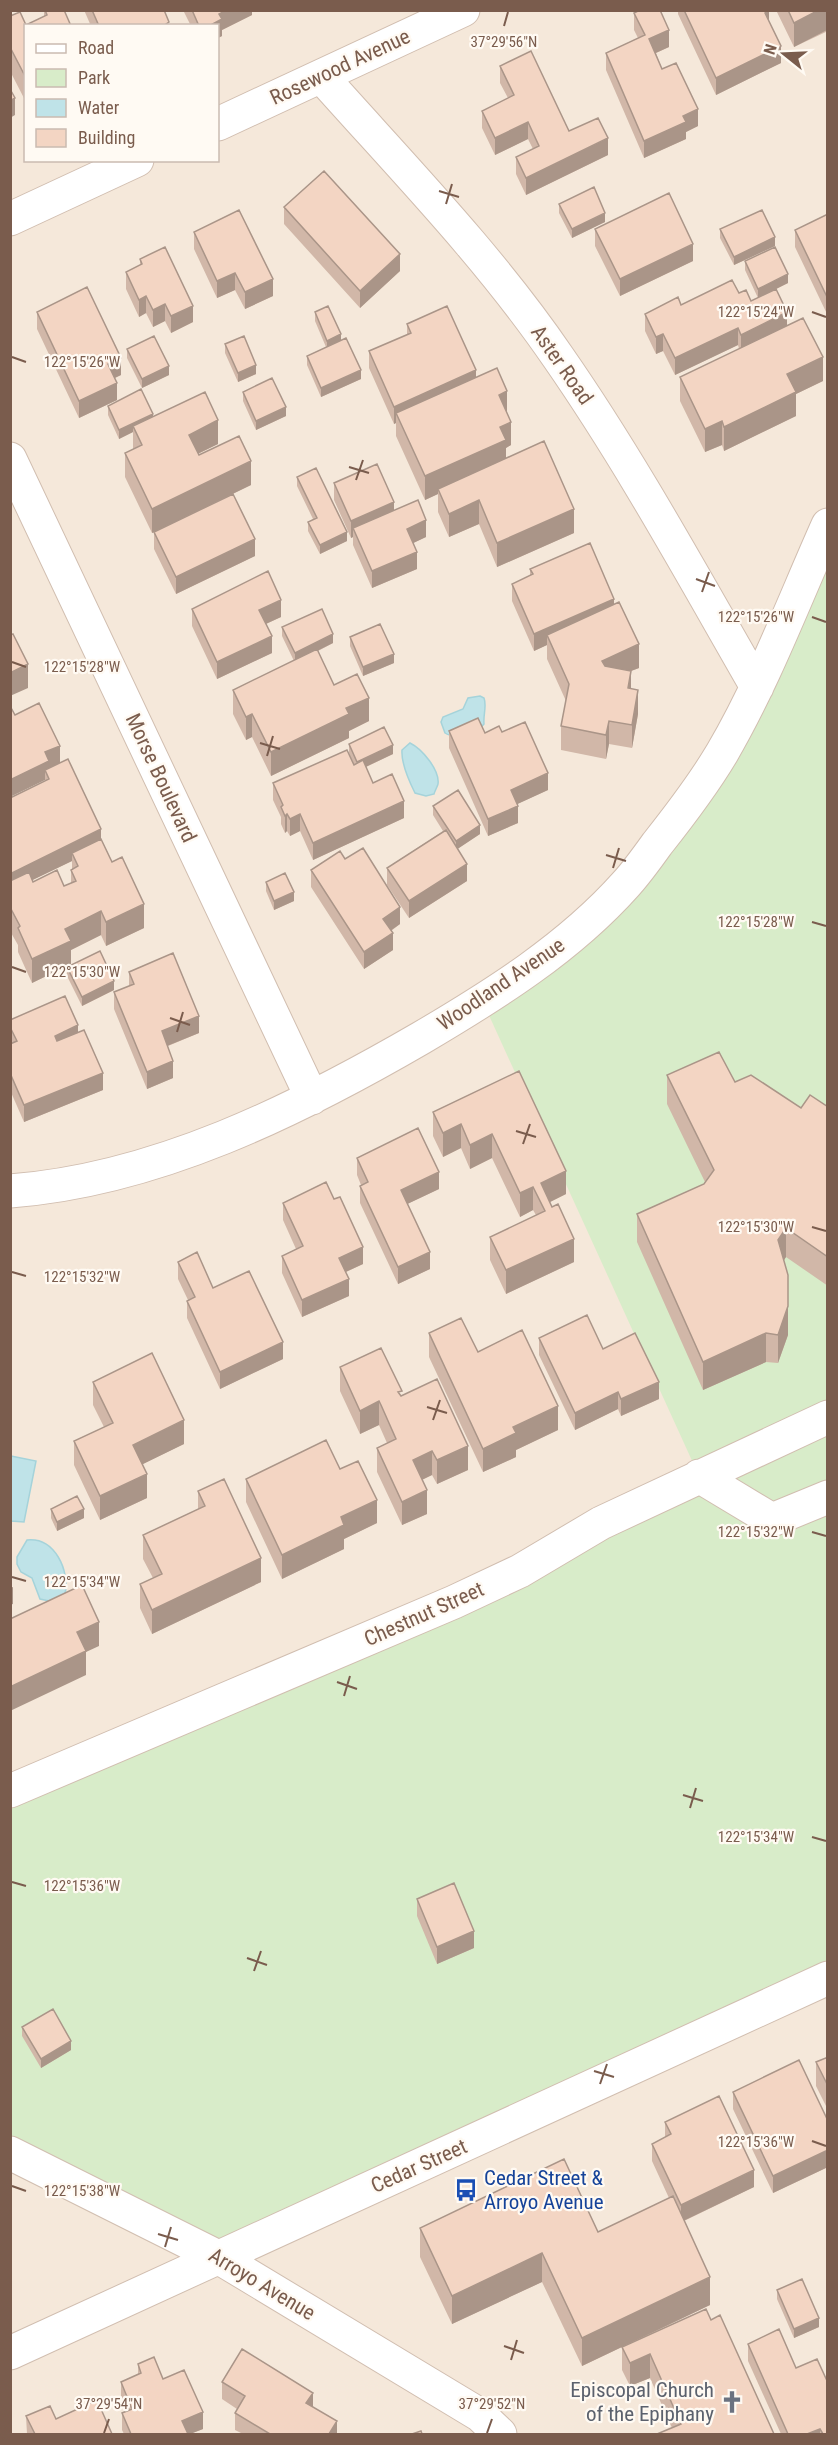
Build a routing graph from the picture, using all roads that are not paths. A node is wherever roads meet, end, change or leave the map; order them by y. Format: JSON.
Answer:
{"nodes":[{"id":1,"x":463,"y":10,"type":"edge"},
{"id":2,"x":321,"y":76,"type":"junction"},
{"id":3,"x":219,"y":124,"type":"edge"},
{"id":4,"x":133,"y":162,"type":"edge"},
{"id":5,"x":10,"y":219,"type":"edge"},
{"id":6,"x":10,"y":459,"type":"edge"},
{"id":7,"x":828,"y":525,"type":"edge"},
{"id":8,"x":757,"y":687,"type":"junction"},
{"id":9,"x":312,"y":1098,"type":"junction"},
{"id":10,"x":10,"y":1191,"type":"edge"},
{"id":11,"x":828,"y":1417,"type":"edge"},
{"id":12,"x":699,"y":1476,"type":"junction"},
{"id":13,"x":828,"y":1497,"type":"edge"},
{"id":14,"x":10,"y":1791,"type":"edge"},
{"id":15,"x":828,"y":1978,"type":"edge"},
{"id":16,"x":10,"y":2153,"type":"edge"},
{"id":17,"x":218,"y":2256,"type":"junction"},
{"id":18,"x":10,"y":2353,"type":"edge"},
{"id":19,"x":500,"y":2434,"type":"edge"}],
"edges":[{"from":1,"to":2,"type":"street","name":"Rosewood Avenue"},
{"from":2,"to":3,"type":"street","name":"Rosewood Avenue"},
{"from":2,"to":8,"type":"street","name":"Aster Road"},
{"from":4,"to":5,"type":"street"},
{"from":6,"to":9,"type":"street","name":"Morse Boulevard"},
{"from":7,"to":8,"type":"street","name":"Woodland Avenue"},
{"from":8,"to":9,"type":"street","name":"Woodland Avenue"},
{"from":9,"to":10,"type":"street","name":"Woodland Avenue"},
{"from":11,"to":12,"type":"street","name":"Chestnut Street"},
{"from":12,"to":13,"type":"street"},
{"from":12,"to":14,"type":"street","name":"Chestnut Street"},
{"from":15,"to":17,"type":"street","name":"Cedar Street"},
{"from":16,"to":17,"type":"street","name":"Arroyo Avenue"},
{"from":17,"to":18,"type":"street","name":"Cedar Street"},
{"from":17,"to":19,"type":"street","name":"Arroyo Avenue"}]}
